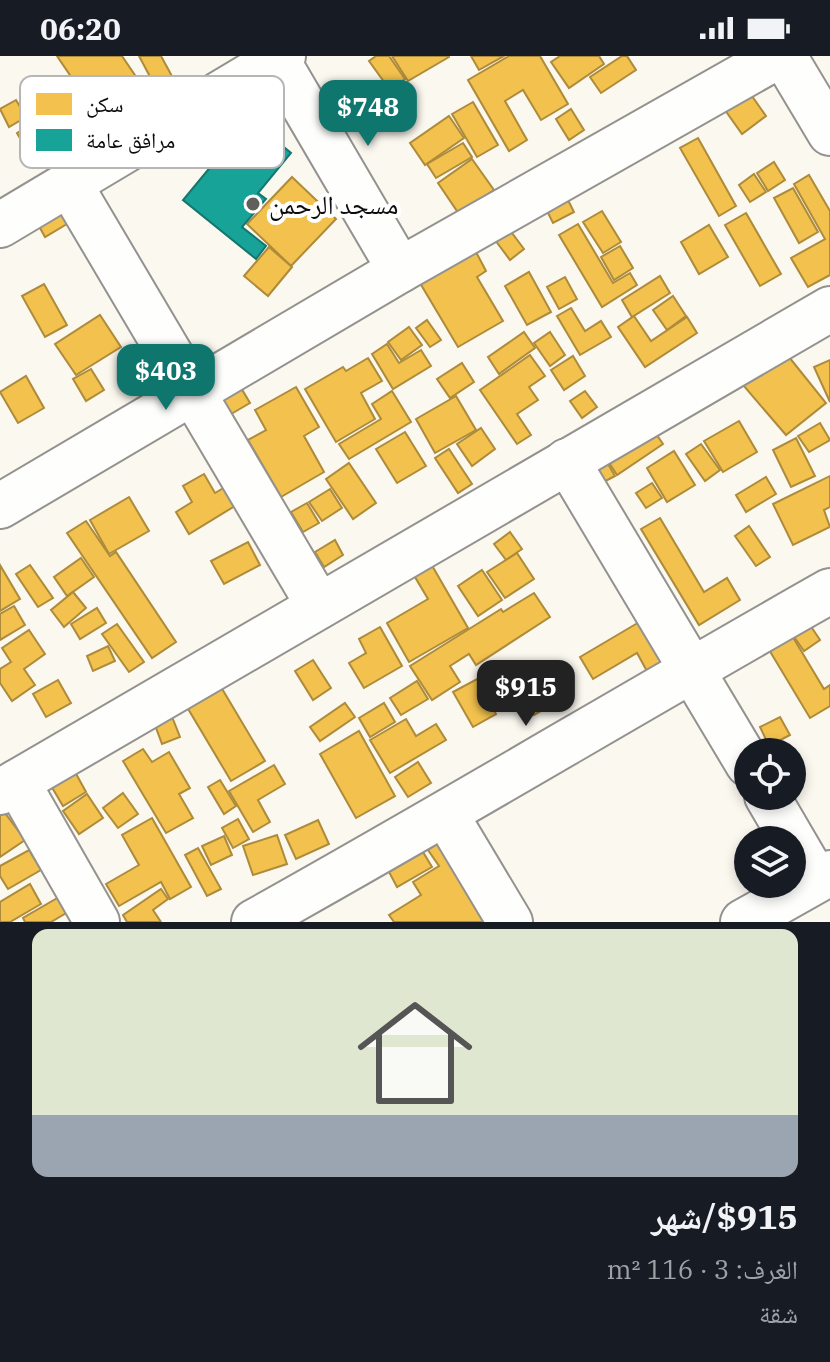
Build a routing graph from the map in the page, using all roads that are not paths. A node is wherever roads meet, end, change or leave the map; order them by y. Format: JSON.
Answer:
{"nodes":[{"id":1,"x":781,"y":56,"type":"edge"},
{"id":2,"x":280,"y":58,"type":"edge"},
{"id":3,"x":250,"y":76,"type":"edge"},
{"id":4,"x":830,"y":133,"type":"edge"},
{"id":5,"x":98,"y":168,"type":"edge"},
{"id":6,"x":70,"y":185,"type":"junction"},
{"id":7,"x":0,"y":225,"type":"edge"},
{"id":8,"x":400,"y":270,"type":"junction"},
{"id":9,"x":830,"y":309,"type":"edge"},
{"id":10,"x":193,"y":391,"type":"junction"},
{"id":11,"x":567,"y":461,"type":"junction"},
{"id":12,"x":0,"y":506,"type":"edge"},
{"id":13,"x":830,"y":591,"type":"edge"},
{"id":14,"x":319,"y":606,"type":"junction"},
{"id":15,"x":692,"y":669,"type":"junction"},
{"id":16,"x":734,"y":740,"type":"edge"},
{"id":17,"x":8,"y":787,"type":"edge"},
{"id":18,"x":777,"y":810,"type":"edge"},
{"id":19,"x":446,"y":815,"type":"junction"},
{"id":20,"x":823,"y":877,"type":"edge"},
{"id":21,"x":97,"y":922,"type":"edge"},
{"id":22,"x":254,"y":922,"type":"edge"},
{"id":23,"x":510,"y":922,"type":"edge"},
{"id":24,"x":743,"y":922,"type":"edge"}],
"edges":[{"from":1,"to":4,"type":"street"},
{"from":1,"to":8,"type":"street"},
{"from":2,"to":3,"type":"street"},
{"from":2,"to":8,"type":"street"},
{"from":5,"to":6,"type":"street"},
{"from":6,"to":7,"type":"street"},
{"from":6,"to":10,"type":"street"},
{"from":8,"to":10,"type":"street"},
{"from":9,"to":11,"type":"street"},
{"from":10,"to":12,"type":"street"},
{"from":10,"to":14,"type":"street"},
{"from":11,"to":14,"type":"street"},
{"from":11,"to":15,"type":"street"},
{"from":13,"to":15,"type":"street"},
{"from":14,"to":17,"type":"street"},
{"from":15,"to":16,"type":"street"},
{"from":15,"to":19,"type":"street"},
{"from":17,"to":21,"type":"street"},
{"from":18,"to":20,"type":"street"},
{"from":19,"to":22,"type":"street"},
{"from":19,"to":23,"type":"street"},
{"from":20,"to":24,"type":"street"}]}
